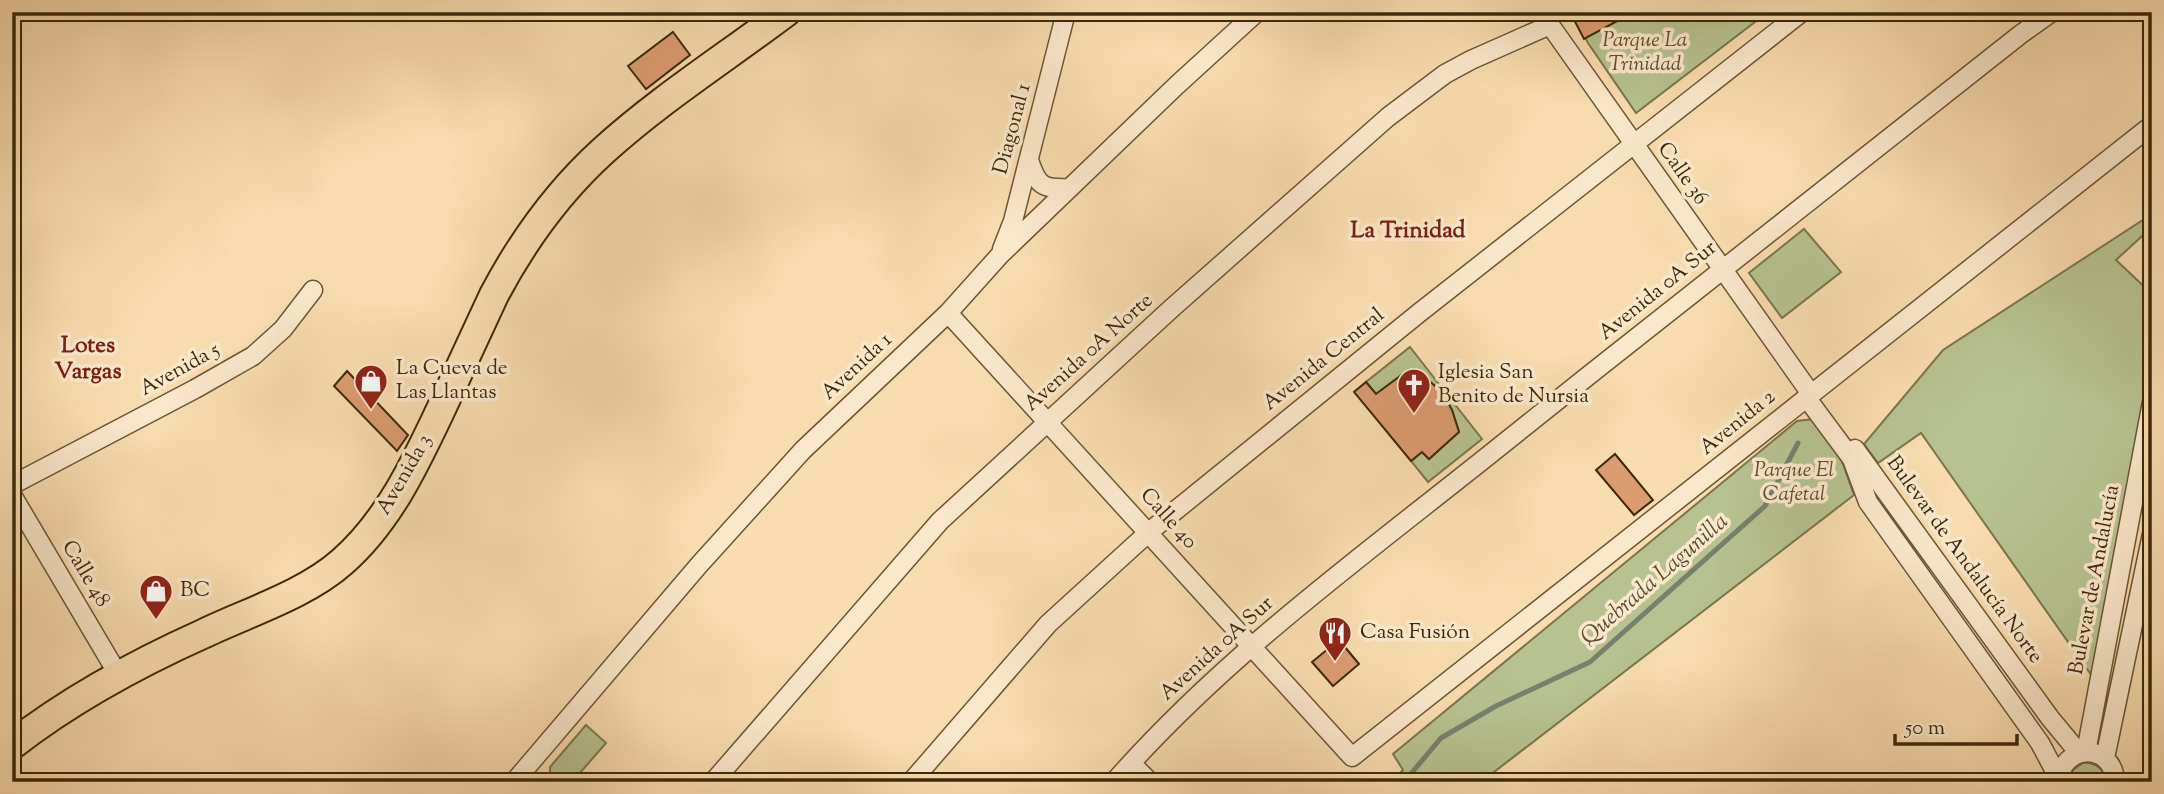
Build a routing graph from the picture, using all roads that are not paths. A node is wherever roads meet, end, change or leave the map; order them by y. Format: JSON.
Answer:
{"nodes":[{"id":1,"x":786,"y":12,"type":"edge"},
{"id":2,"x":1066,"y":12,"type":"edge"},
{"id":3,"x":1257,"y":12,"type":"edge"},
{"id":4,"x":1802,"y":12,"type":"edge"},
{"id":5,"x":2052,"y":12,"type":"edge"},
{"id":6,"x":1548,"y":18,"type":"edge"},
{"id":7,"x":2152,"y":125,"type":"edge"},
{"id":8,"x":1633,"y":144,"type":"junction"},
{"id":9,"x":1029,"y":160,"type":"junction"},
{"id":10,"x":1070,"y":188,"type":"junction"},
{"id":11,"x":1000,"y":255,"type":"junction"},
{"id":12,"x":1722,"y":269,"type":"junction"},
{"id":13,"x":313,"y":290,"type":"dead end"},
{"id":14,"x":948,"y":313,"type":"junction"},
{"id":15,"x":1810,"y":394,"type":"junction"},
{"id":16,"x":2151,"y":412,"type":"edge"},
{"id":17,"x":1048,"y":421,"type":"junction"},
{"id":18,"x":12,"y":485,"type":"edge"},
{"id":19,"x":12,"y":495,"type":"edge"},
{"id":20,"x":1149,"y":532,"type":"junction"},
{"id":21,"x":2152,"y":534,"type":"edge"},
{"id":22,"x":2111,"y":610,"type":"junction"},
{"id":23,"x":2144,"y":616,"type":"edge"},
{"id":24,"x":1250,"y":646,"type":"junction"},
{"id":25,"x":119,"y":676,"type":"junction"},
{"id":26,"x":12,"y":745,"type":"edge"},
{"id":27,"x":2083,"y":753,"type":"junction"},
{"id":28,"x":1352,"y":757,"type":"joint"},
{"id":29,"x":1131,"y":763,"type":"junction"},
{"id":30,"x":2115,"y":773,"type":"edge"},
{"id":31,"x":523,"y":779,"type":"edge"},
{"id":32,"x":2059,"y":780,"type":"edge"},
{"id":33,"x":713,"y":782,"type":"edge"},
{"id":34,"x":911,"y":782,"type":"edge"},
{"id":35,"x":1114,"y":782,"type":"edge"},
{"id":36,"x":1150,"y":782,"type":"edge"}],
"edges":[{"from":1,"to":25,"type":"main road","name":"Avenida 3"},
{"from":2,"to":9,"type":"street","name":"Diagonal 1"},
{"from":3,"to":10,"type":"street","name":"Avenida 1"},
{"from":4,"to":8,"type":"street","name":"Avenida Central"},
{"from":5,"to":12,"type":"street","name":"Avenida 0A Sur"},
{"from":6,"to":8,"type":"street","name":"Calle 36"},
{"from":6,"to":17,"type":"street","name":"Avenida 0A Norte"},
{"from":7,"to":15,"type":"street","name":"Avenida 2"},
{"from":8,"to":12,"type":"street","name":"Calle 36"},
{"from":8,"to":20,"type":"street","name":"Avenida Central"},
{"from":9,"to":10,"type":"street"},
{"from":9,"to":11,"type":"street","name":"Diagonal 1"},
{"from":10,"to":11,"type":"street","name":"Avenida 1"},
{"from":11,"to":14,"type":"street","name":"Avenida 1"},
{"from":12,"to":15,"type":"street","name":"Calle 36"},
{"from":12,"to":24,"type":"street","name":"Avenida 0A Sur"},
{"from":13,"to":18,"type":"street","name":"Avenida 5"},
{"from":14,"to":17,"type":"street","name":"Calle 40"},
{"from":14,"to":31,"type":"street","name":"Avenida 1"},
{"from":15,"to":27,"type":"street","name":"Bulevar de Andalucía Norte"},
{"from":15,"to":28,"type":"street","name":"Avenida 2"},
{"from":15,"to":32,"type":"street","name":"Bulevar de Andalucía Norte"},
{"from":16,"to":22,"type":"street","name":"Bulevar de Andalucía"},
{"from":17,"to":20,"type":"street","name":"Calle 40"},
{"from":17,"to":33,"type":"street","name":"Avenida 0A Norte"},
{"from":19,"to":25,"type":"street","name":"Calle 48"},
{"from":20,"to":24,"type":"street","name":"Calle 40"},
{"from":20,"to":34,"type":"street","name":"Avenida Central"},
{"from":21,"to":23,"type":"street"},
{"from":22,"to":23,"type":"street"},
{"from":22,"to":27,"type":"street","name":"Bulevar de Andalucía"},
{"from":23,"to":30,"type":"street"},
{"from":24,"to":28,"type":"street","name":"Calle 40"},
{"from":24,"to":29,"type":"street","name":"Avenida 0A Sur"},
{"from":25,"to":26,"type":"main road","name":"Avenida 3"},
{"from":27,"to":30,"type":"street"},
{"from":27,"to":32,"type":"street"},
{"from":29,"to":35,"type":"street","name":"Avenida 0A Sur"},
{"from":29,"to":36,"type":"street"}]}
